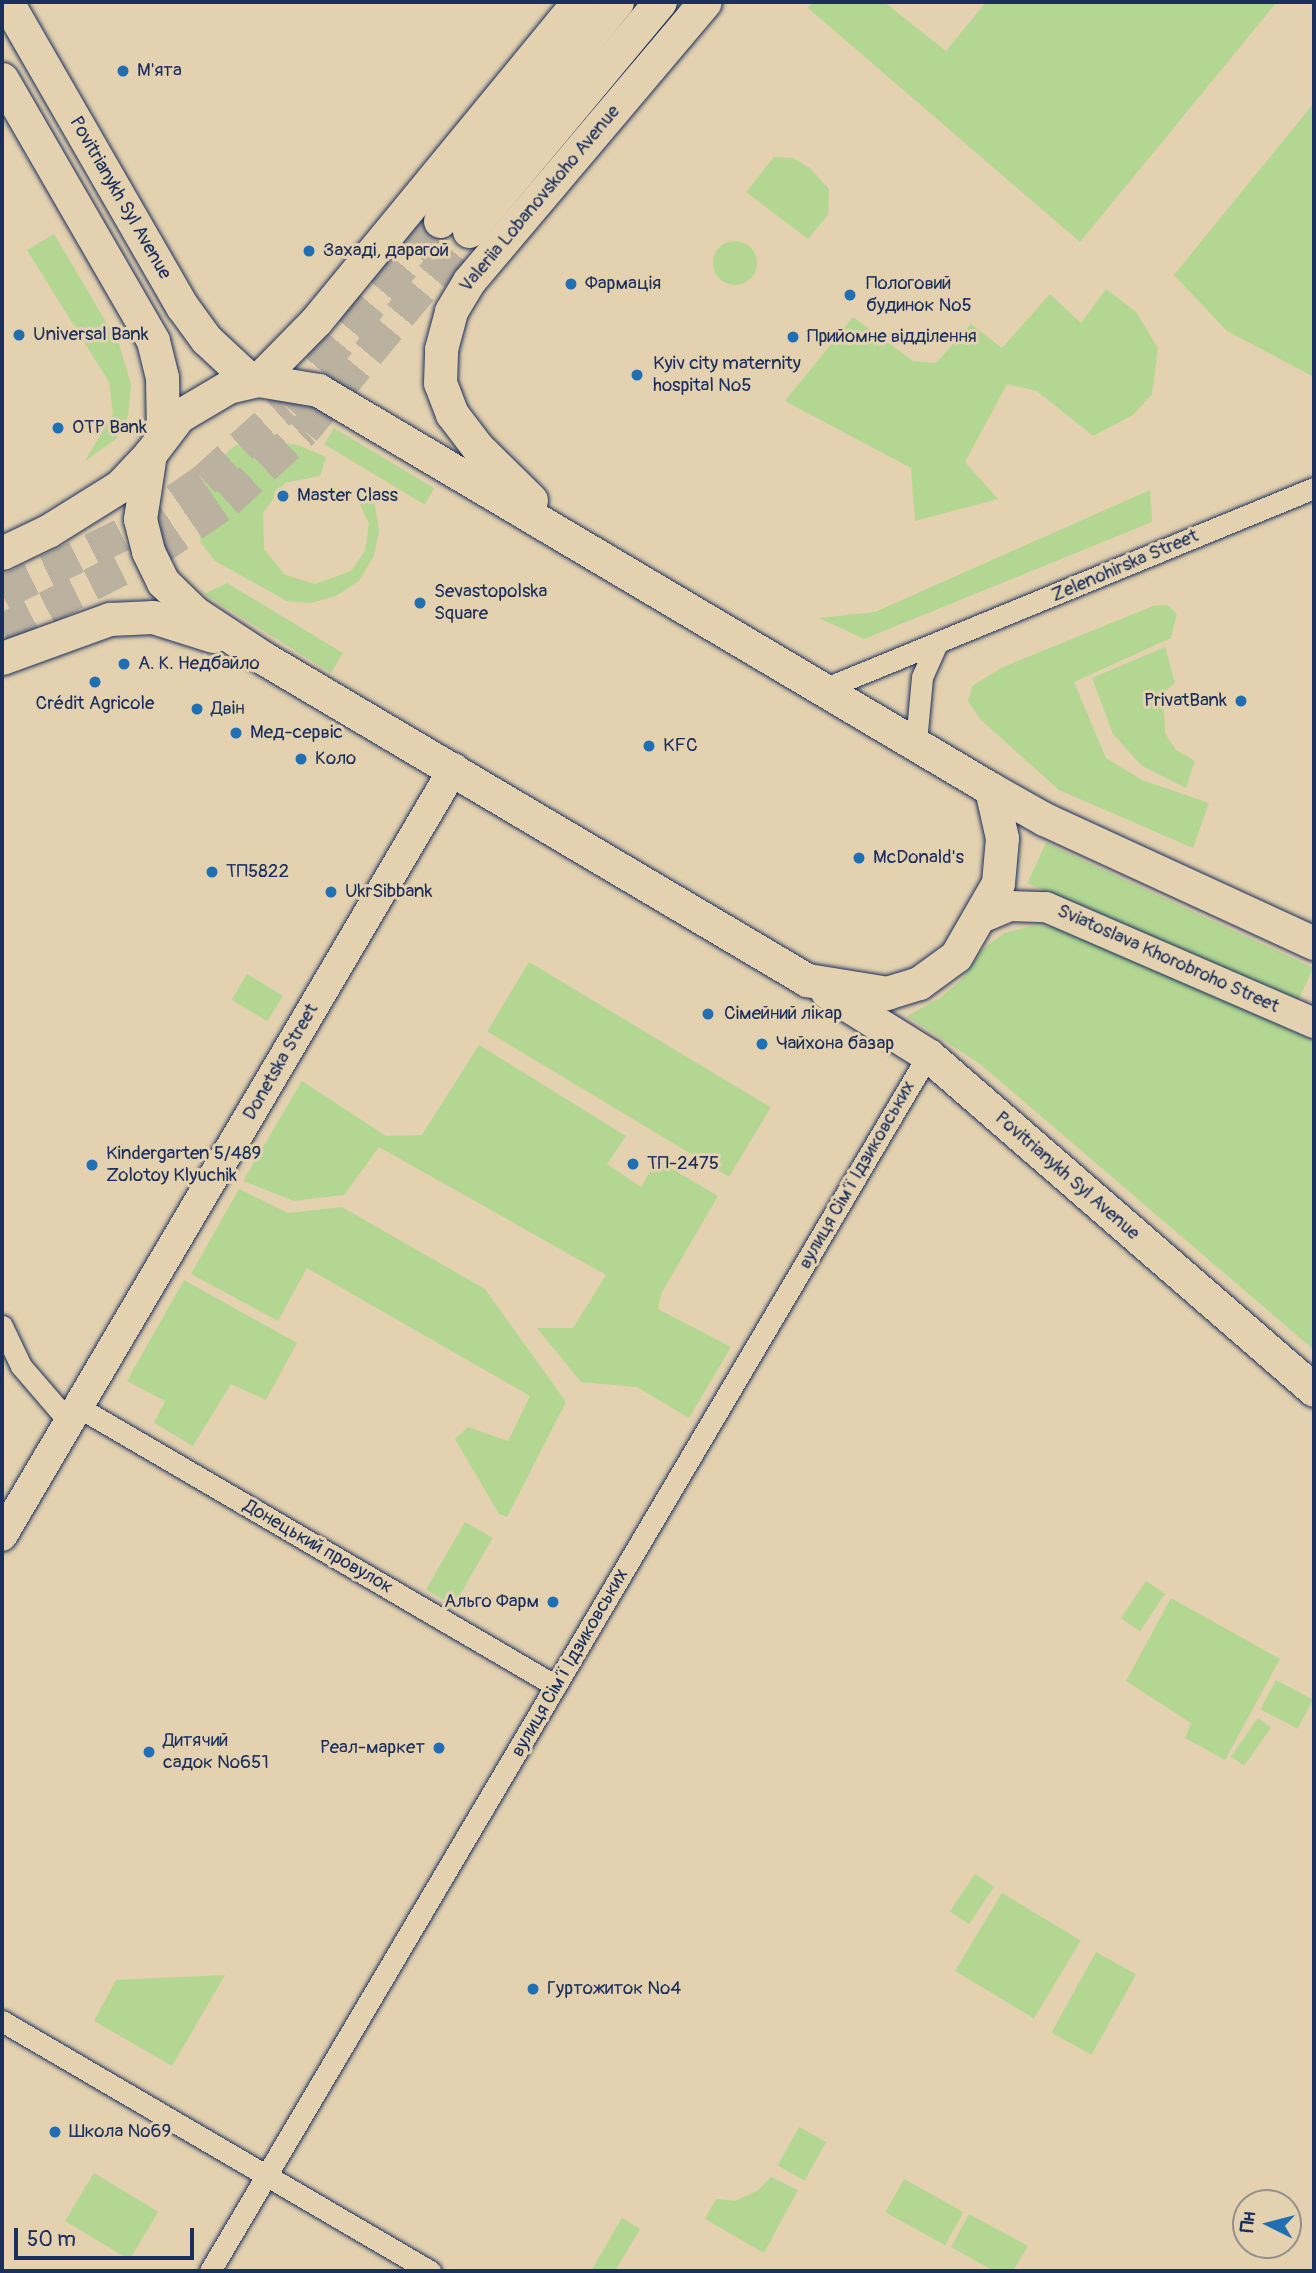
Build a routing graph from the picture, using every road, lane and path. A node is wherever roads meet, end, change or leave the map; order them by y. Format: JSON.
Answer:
{"nodes":[{"id":1,"x":7,"y":2,"type":"edge"},
{"id":2,"x":578,"y":2,"type":"edge"},
{"id":3,"x":617,"y":2,"type":"edge"},
{"id":4,"x":660,"y":2,"type":"edge"},
{"id":5,"x":705,"y":2,"type":"edge"},
{"id":6,"x":2,"y":79,"type":"edge"},
{"id":7,"x":254,"y":380,"type":"junction"},
{"id":8,"x":156,"y":444,"type":"junction"},
{"id":9,"x":1314,"y":488,"type":"edge"},
{"id":10,"x":573,"y":541,"type":"junction"},
{"id":11,"x":2,"y":553,"type":"edge"},
{"id":12,"x":936,"y":646,"type":"junction"},
{"id":13,"x":2,"y":658,"type":"edge"},
{"id":14,"x":265,"y":659,"type":"junction"},
{"id":15,"x":826,"y":688,"type":"junction"},
{"id":16,"x":916,"y":742,"type":"junction"},
{"id":17,"x":454,"y":768,"type":"junction"},
{"id":18,"x":990,"y":789,"type":"junction"},
{"id":19,"x":979,"y":919,"type":"junction"},
{"id":20,"x":1314,"y":943,"type":"edge"},
{"id":21,"x":807,"y":980,"type":"junction"},
{"id":22,"x":1314,"y":1023,"type":"edge"},
{"id":23,"x":928,"y":1055,"type":"junction"},
{"id":24,"x":2,"y":1326,"type":"edge"},
{"id":25,"x":1314,"y":1390,"type":"edge"},
{"id":26,"x":75,"y":1416,"type":"junction"},
{"id":27,"x":2,"y":1536,"type":"edge"},
{"id":28,"x":556,"y":1686,"type":"junction"},
{"id":29,"x":2,"y":2021,"type":"edge"},
{"id":30,"x":267,"y":2178,"type":"junction"},
{"id":31,"x":210,"y":2271,"type":"edge"},
{"id":32,"x":430,"y":2271,"type":"edge"}],
"edges":[{"from":1,"to":7,"type":"main road","name":"Povitrianykh Syl Avenue"},
{"from":2,"to":7,"type":"main road"},
{"from":3,"to":4,"type":"main road","name":"Valeriia Lobanovskoho Avenue"},
{"from":5,"to":10,"type":"main road","name":"Valeriia Lobanovskoho Avenue"},
{"from":6,"to":8,"type":"main road"},
{"from":7,"to":8,"type":"main road"},
{"from":7,"to":10,"type":"main road"},
{"from":8,"to":11,"type":"main road"},
{"from":8,"to":14,"type":"main road"},
{"from":9,"to":12,"type":"street","name":"Zelenohirska Street"},
{"from":10,"to":15,"type":"main road"},
{"from":12,"to":15,"type":"street","name":"Zelenohirska Street"},
{"from":12,"to":16,"type":"street"},
{"from":13,"to":14,"type":"main road"},
{"from":14,"to":17,"type":"main road"},
{"from":15,"to":16,"type":"main road"},
{"from":16,"to":18,"type":"main road"},
{"from":17,"to":21,"type":"main road"},
{"from":17,"to":26,"type":"street","name":"Donetska Street"},
{"from":18,"to":19,"type":"main road"},
{"from":18,"to":20,"type":"main road"},
{"from":19,"to":21,"type":"main road"},
{"from":19,"to":22,"type":"street","name":"Sviatoslava Khorobroho Street"},
{"from":21,"to":23,"type":"main road","name":"Povitrianykh Syl Avenue"},
{"from":23,"to":25,"type":"main road","name":"Povitrianykh Syl Avenue"},
{"from":23,"to":28,"type":"street","name":"вулиця Сімʼї Ідзиковських"},
{"from":24,"to":26,"type":"street","name":"Донецький провулок"},
{"from":26,"to":27,"type":"street","name":"Donetska Street"},
{"from":26,"to":28,"type":"street","name":"Донецький провулок"},
{"from":28,"to":30,"type":"street","name":"вулиця Сімʼї Ідзиковських"},
{"from":29,"to":30,"type":"street"},
{"from":30,"to":31,"type":"street","name":"вулиця Сімʼї Ідзиковських"},
{"from":30,"to":32,"type":"street"}]}
